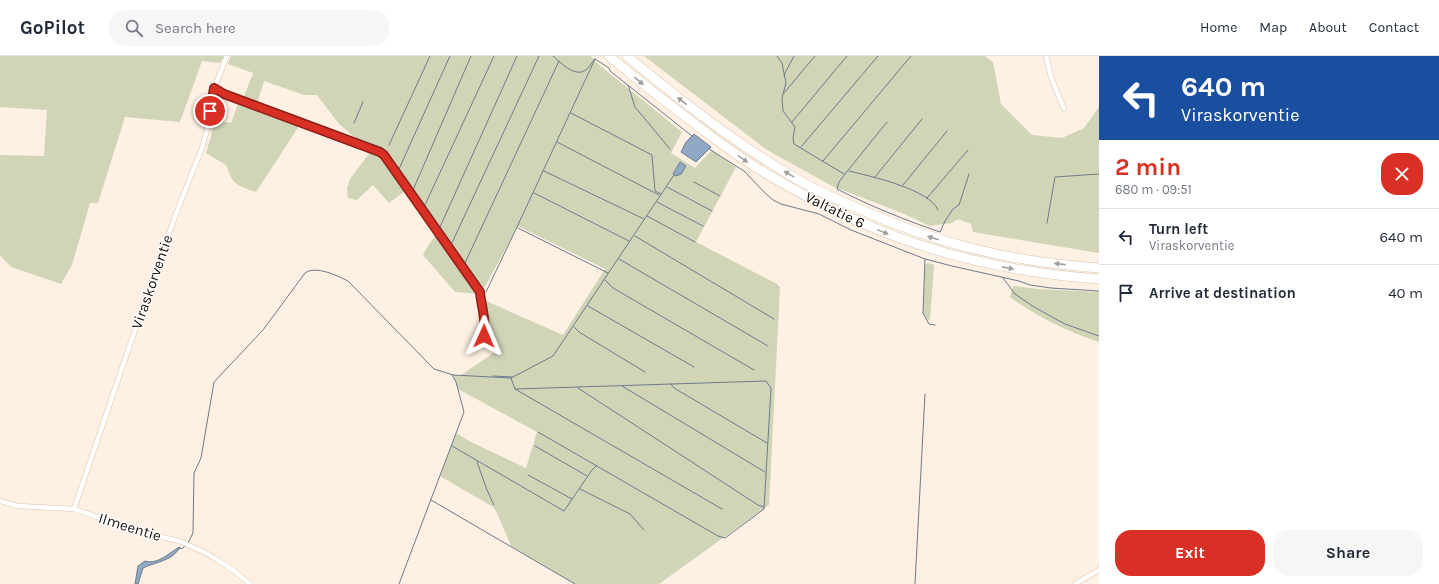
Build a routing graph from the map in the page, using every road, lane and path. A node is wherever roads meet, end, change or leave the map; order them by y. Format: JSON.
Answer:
{"nodes":[{"id":1,"x":227,"y":56,"type":"edge"},
{"id":2,"x":609,"y":56,"type":"edge"},
{"id":3,"x":627,"y":56,"type":"edge"},
{"id":4,"x":1046,"y":56,"type":"edge"},
{"id":5,"x":214,"y":88,"type":"junction"},
{"id":6,"x":1064,"y":109,"type":"dead end"},
{"id":7,"x":1099,"y":268,"type":"edge"},
{"id":8,"x":1099,"y":279,"type":"edge"},
{"id":9,"x":482,"y":342,"type":"dead end"},
{"id":10,"x":0,"y":502,"type":"edge"},
{"id":11,"x":74,"y":509,"type":"junction"},
{"id":12,"x":1099,"y":570,"type":"edge"},
{"id":13,"x":250,"y":584,"type":"edge"},
{"id":14,"x":1075,"y":584,"type":"edge"}],
"edges":[{"from":1,"to":5,"type":"street","name":"Viraskorventie"},
{"from":2,"to":8,"type":"highway","name":"Valtatie 6","one_way":true},
{"from":7,"to":3,"type":"highway","name":"Valtatie 6","one_way":true},
{"from":4,"to":6,"type":"street"},
{"from":5,"to":9,"type":"street"},
{"from":5,"to":11,"type":"street","name":"Viraskorventie"},
{"from":10,"to":11,"type":"street","name":"Ilmeentie"},
{"from":11,"to":13,"type":"street","name":"Ilmeentie"},
{"from":12,"to":14,"type":"street"}]}
